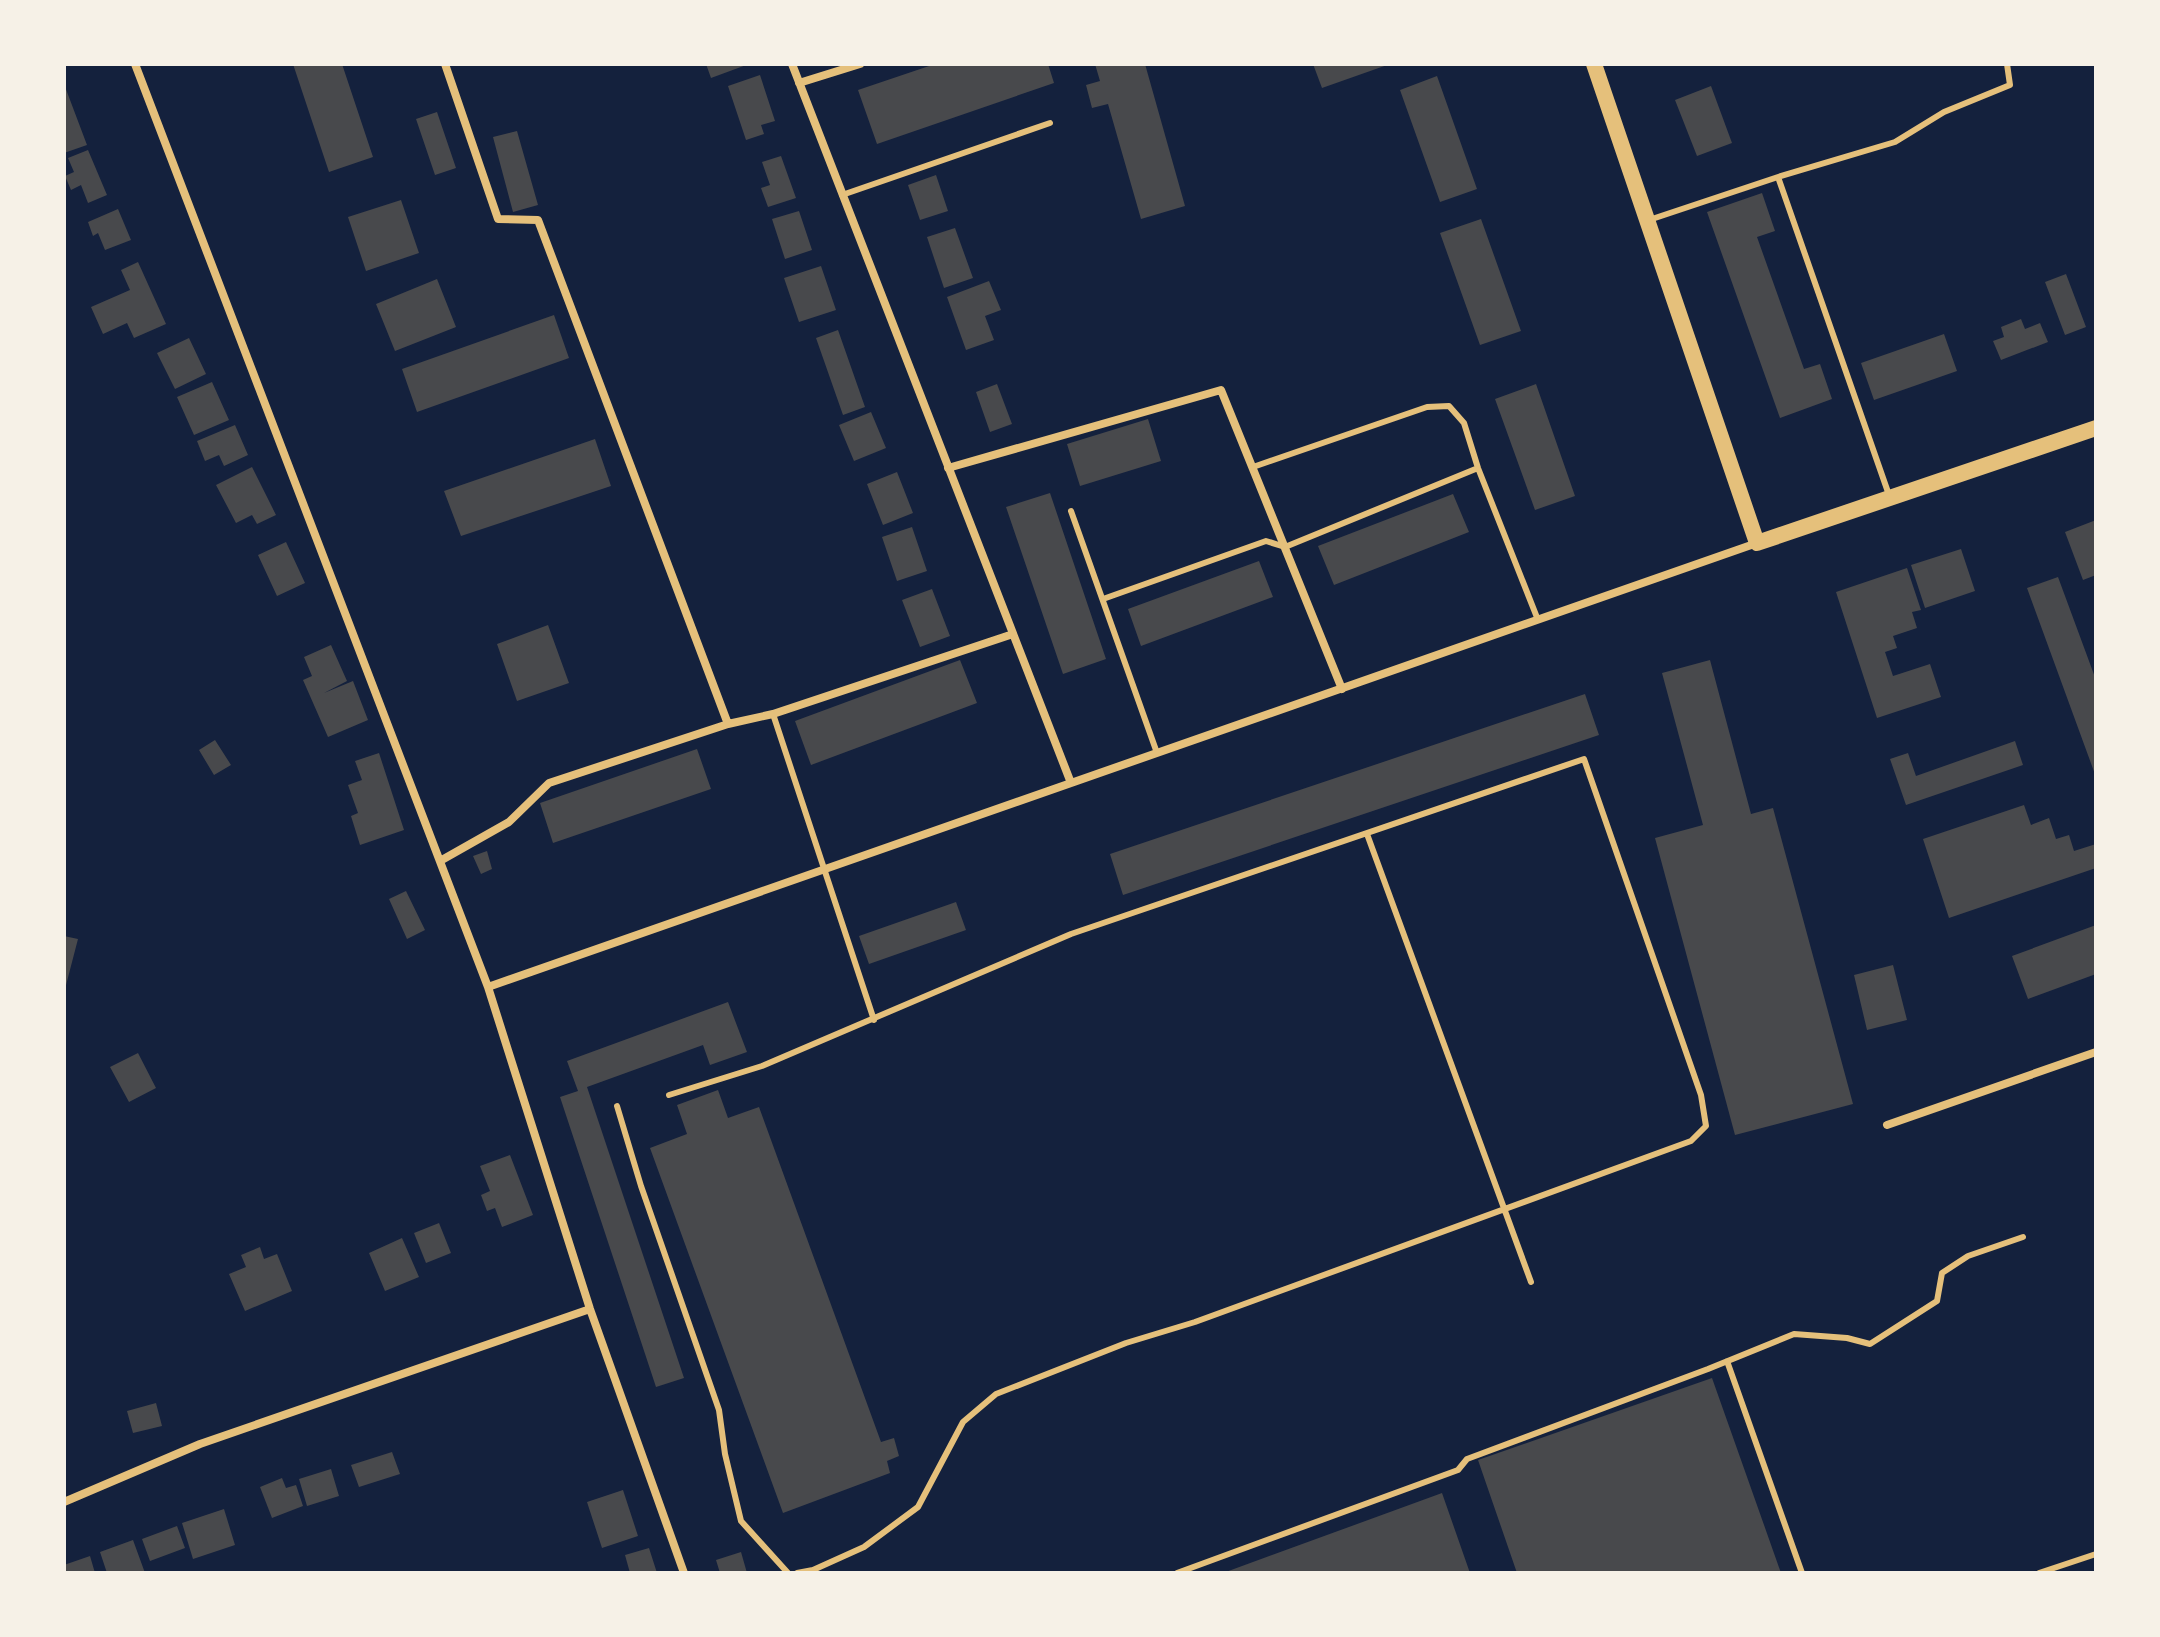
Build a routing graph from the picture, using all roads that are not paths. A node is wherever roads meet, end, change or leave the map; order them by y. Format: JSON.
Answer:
{"nodes":[{"id":1,"x":135,"y":64,"type":"edge"},
{"id":2,"x":445,"y":64,"type":"edge"},
{"id":3,"x":792,"y":64,"type":"edge"},
{"id":4,"x":860,"y":64,"type":"edge"},
{"id":5,"x":1594,"y":64,"type":"edge"},
{"id":6,"x":2007,"y":64,"type":"edge"},
{"id":7,"x":799,"y":83,"type":"junction"},
{"id":8,"x":1050,"y":123,"type":"dead end"},
{"id":9,"x":1778,"y":177,"type":"junction"},
{"id":10,"x":842,"y":195,"type":"junction"},
{"id":11,"x":1647,"y":221,"type":"junction"},
{"id":12,"x":2096,"y":428,"type":"edge"},
{"id":13,"x":1253,"y":467,"type":"junction"},
{"id":14,"x":948,"y":468,"type":"junction"},
{"id":15,"x":1478,"y":468,"type":"junction"},
{"id":16,"x":1891,"y":499,"type":"junction"},
{"id":17,"x":1071,"y":511,"type":"dead end"},
{"id":18,"x":1757,"y":543,"type":"junction"},
{"id":19,"x":1285,"y":547,"type":"junction"},
{"id":20,"x":1103,"y":599,"type":"junction"},
{"id":21,"x":1538,"y":620,"type":"junction"},
{"id":22,"x":1013,"y":634,"type":"junction"},
{"id":23,"x":1342,"y":689,"type":"junction"},
{"id":24,"x":773,"y":714,"type":"junction"},
{"id":25,"x":728,"y":724,"type":"junction"},
{"id":26,"x":1157,"y":753,"type":"junction"},
{"id":27,"x":1071,"y":783,"type":"junction"},
{"id":28,"x":1367,"y":834,"type":"junction"},
{"id":29,"x":440,"y":861,"type":"junction"},
{"id":30,"x":825,"y":869,"type":"junction"},
{"id":31,"x":488,"y":987,"type":"junction"},
{"id":32,"x":874,"y":1020,"type":"junction"},
{"id":33,"x":2096,"y":1052,"type":"edge"},
{"id":34,"x":669,"y":1095,"type":"dead end"},
{"id":35,"x":617,"y":1106,"type":"dead end"},
{"id":36,"x":1887,"y":1125,"type":"dead end"},
{"id":37,"x":1506,"y":1208,"type":"junction"},
{"id":38,"x":2023,"y":1237,"type":"dead end"},
{"id":39,"x":1531,"y":1282,"type":"dead end"},
{"id":40,"x":590,"y":1309,"type":"junction"},
{"id":41,"x":1727,"y":1361,"type":"junction"},
{"id":42,"x":65,"y":1499,"type":"edge"},
{"id":43,"x":2096,"y":1554,"type":"edge"},
{"id":44,"x":684,"y":1573,"type":"edge"},
{"id":45,"x":788,"y":1573,"type":"edge"},
{"id":46,"x":797,"y":1573,"type":"edge"},
{"id":47,"x":1177,"y":1573,"type":"edge"},
{"id":48,"x":1802,"y":1573,"type":"edge"},
{"id":49,"x":2039,"y":1573,"type":"edge"}],
"edges":[{"from":1,"to":29,"type":"street"},
{"from":2,"to":25,"type":"street"},
{"from":3,"to":7,"type":"street"},
{"from":4,"to":7,"type":"street"},
{"from":5,"to":11,"type":"main road"},
{"from":6,"to":9,"type":"lane"},
{"from":7,"to":10,"type":"street"},
{"from":8,"to":10,"type":"lane"},
{"from":9,"to":11,"type":"lane"},
{"from":9,"to":16,"type":"lane"},
{"from":10,"to":14,"type":"street"},
{"from":11,"to":18,"type":"main road"},
{"from":12,"to":16,"type":"main road"},
{"from":13,"to":14,"type":"street"},
{"from":13,"to":15,"type":"lane"},
{"from":13,"to":19,"type":"street"},
{"from":14,"to":22,"type":"street"},
{"from":15,"to":19,"type":"lane"},
{"from":15,"to":21,"type":"lane"},
{"from":16,"to":18,"type":"main road"},
{"from":17,"to":20,"type":"lane"},
{"from":18,"to":21,"type":"street"},
{"from":19,"to":20,"type":"lane"},
{"from":19,"to":23,"type":"street"},
{"from":20,"to":26,"type":"lane"},
{"from":21,"to":23,"type":"street"},
{"from":22,"to":24,"type":"street"},
{"from":22,"to":27,"type":"street"},
{"from":23,"to":26,"type":"street"},
{"from":24,"to":25,"type":"street"},
{"from":24,"to":30,"type":"lane"},
{"from":25,"to":29,"type":"street"},
{"from":26,"to":27,"type":"street"},
{"from":27,"to":30,"type":"street"},
{"from":28,"to":32,"type":"lane"},
{"from":28,"to":37,"type":"lane"},
{"from":28,"to":37,"type":"lane"},
{"from":29,"to":31,"type":"street"},
{"from":30,"to":31,"type":"street"},
{"from":30,"to":32,"type":"lane"},
{"from":31,"to":40,"type":"street"},
{"from":32,"to":34,"type":"lane"},
{"from":33,"to":36,"type":"street"},
{"from":35,"to":45,"type":"lane"},
{"from":37,"to":39,"type":"lane"},
{"from":37,"to":46,"type":"lane"},
{"from":38,"to":41,"type":"lane"},
{"from":40,"to":42,"type":"street"},
{"from":40,"to":44,"type":"street"},
{"from":41,"to":47,"type":"lane"},
{"from":41,"to":48,"type":"lane"},
{"from":43,"to":49,"type":"lane"}]}
